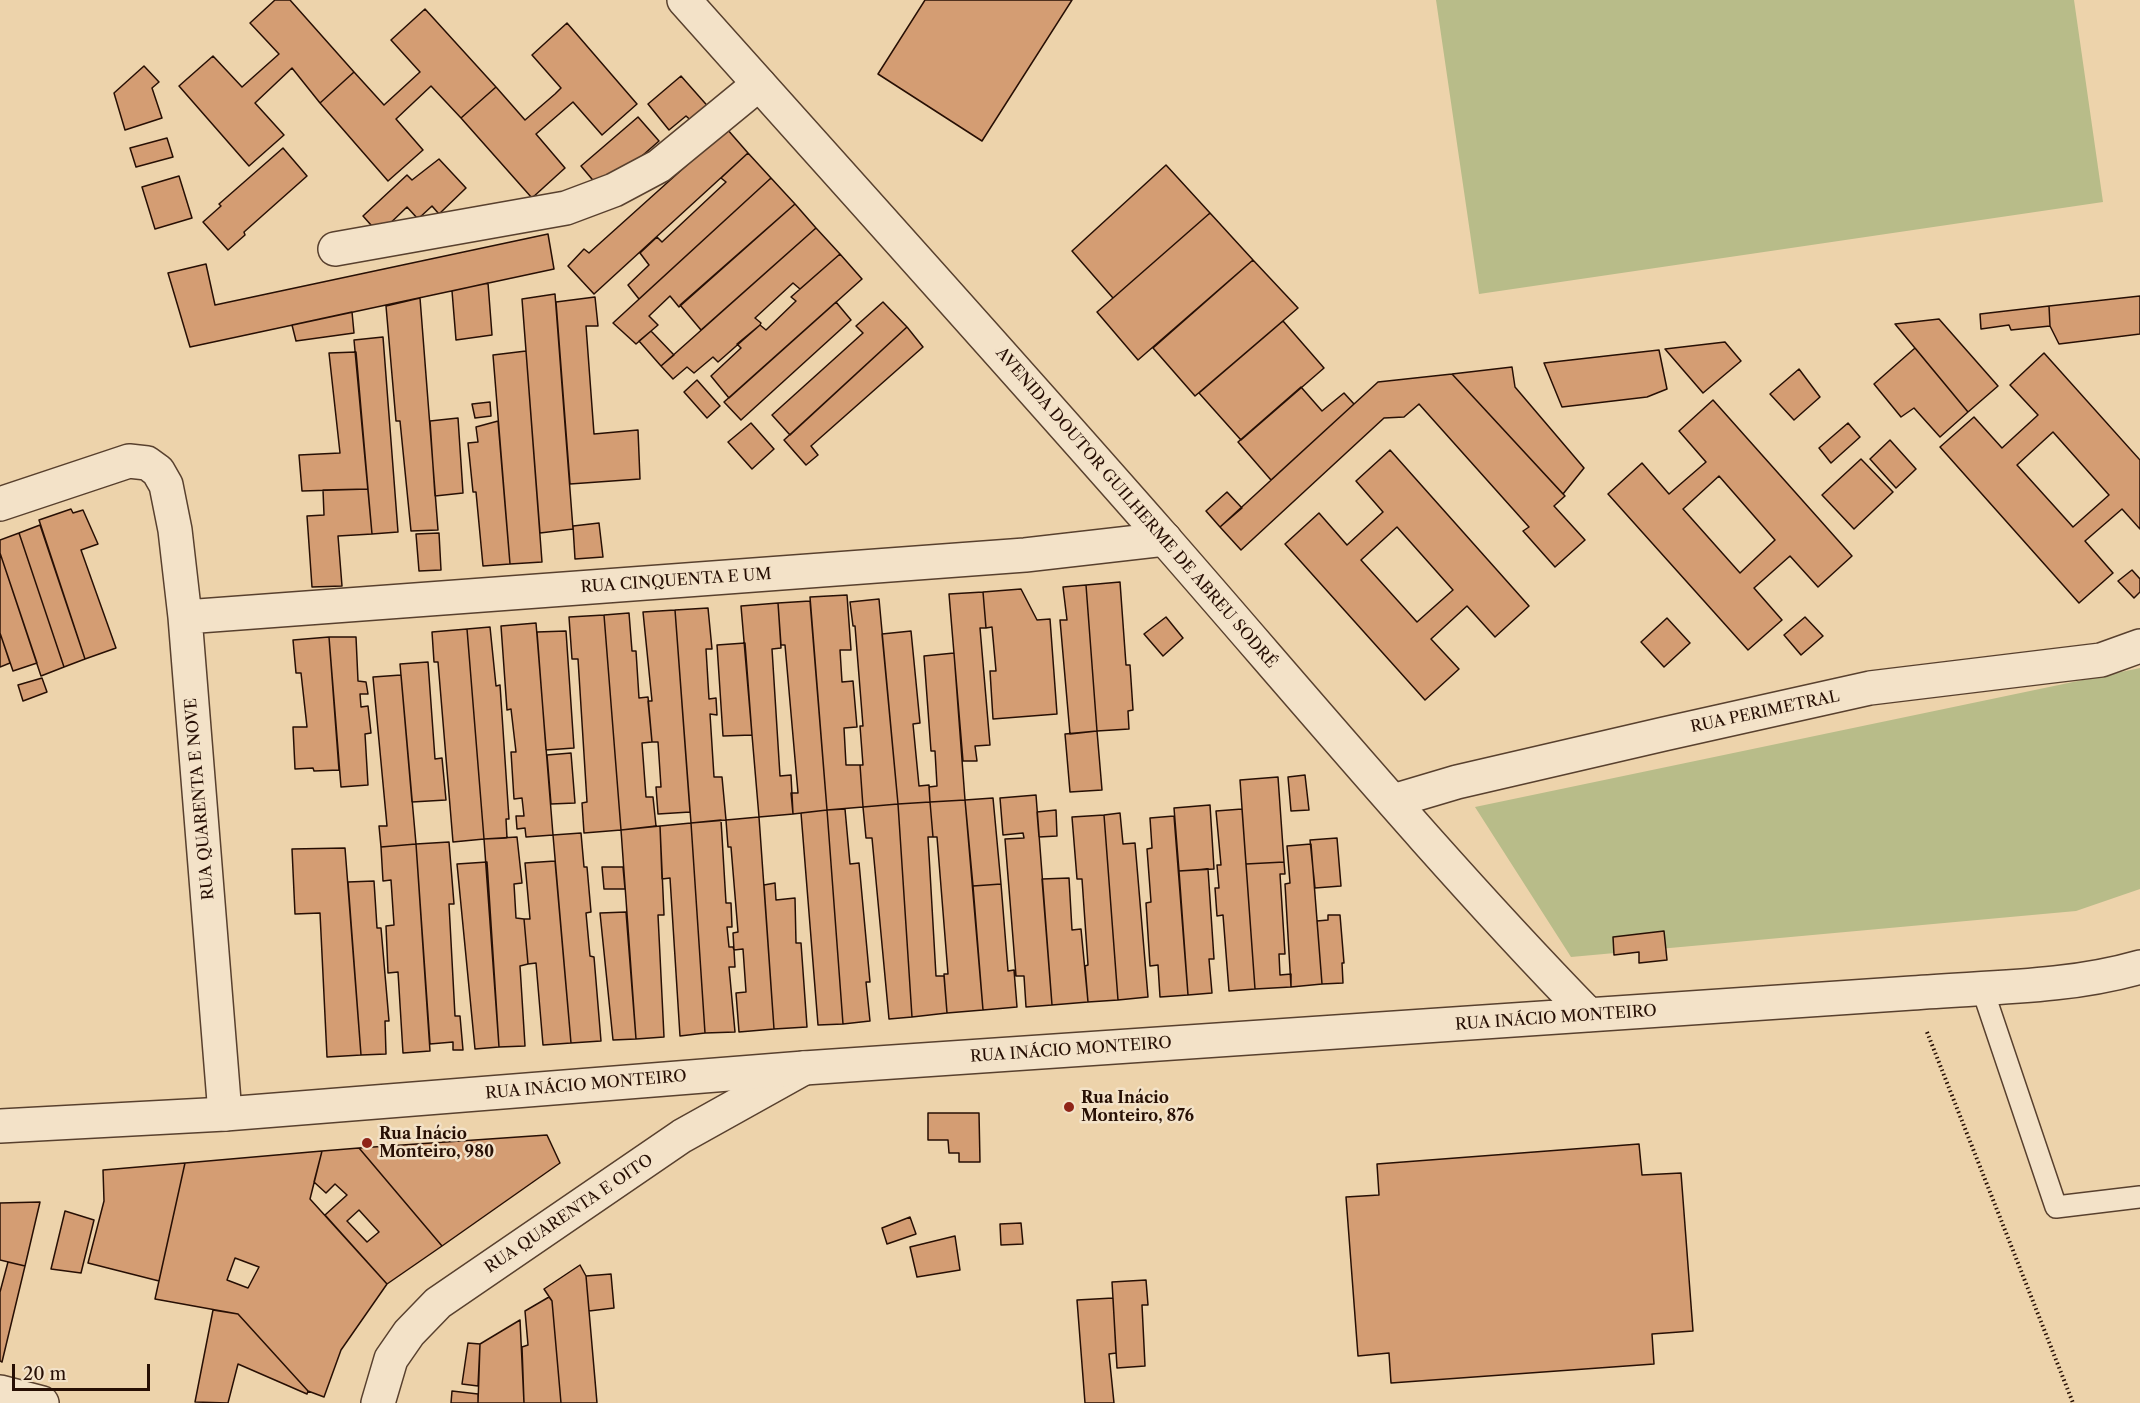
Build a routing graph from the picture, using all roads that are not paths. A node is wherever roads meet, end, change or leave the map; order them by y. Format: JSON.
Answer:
{"nodes":[{"id":1,"x":684,"y":0,"type":"edge"},
{"id":2,"x":759,"y":84,"type":"junction"},
{"id":3,"x":335,"y":249,"type":"dead end"},
{"id":4,"x":0,"y":504,"type":"edge"},
{"id":5,"x":1165,"y":539,"type":"junction"},
{"id":6,"x":185,"y":617,"type":"junction"},
{"id":7,"x":2140,"y":646,"type":"edge"},
{"id":8,"x":1394,"y":801,"type":"junction"},
{"id":9,"x":2140,"y":966,"type":"edge"},
{"id":10,"x":1982,"y":988,"type":"junction"},
{"id":11,"x":1590,"y":1016,"type":"junction"},
{"id":12,"x":804,"y":1068,"type":"junction"},
{"id":13,"x":225,"y":1114,"type":"junction"},
{"id":14,"x":0,"y":1126,"type":"edge"},
{"id":15,"x":2140,"y":1197,"type":"edge"},
{"id":16,"x":0,"y":1392,"type":"edge"},
{"id":17,"x":42,"y":1403,"type":"edge"},
{"id":18,"x":378,"y":1403,"type":"edge"}],
"edges":[{"from":1,"to":2,"type":"street","name":"AVENIDA DOUTOR GUILHERME DE ABREU SODRÉ"},
{"from":2,"to":3,"type":"street"},
{"from":2,"to":5,"type":"street","name":"AVENIDA DOUTOR GUILHERME DE ABREU SODRÉ"},
{"from":4,"to":6,"type":"street","name":"RUA QUARENTA E NOVE"},
{"from":5,"to":6,"type":"street","name":"RUA CINQUENTA E UM"},
{"from":5,"to":8,"type":"street","name":"AVENIDA DOUTOR GUILHERME DE ABREU SODRÉ"},
{"from":6,"to":13,"type":"street","name":"RUA QUARENTA E NOVE"},
{"from":7,"to":8,"type":"street","name":"RUA PERIMETRAL"},
{"from":8,"to":11,"type":"street","name":"AVENIDA DOUTOR GUILHERME DE ABREU SODRÉ"},
{"from":9,"to":10,"type":"street","name":"RUA INÁCIO MONTEIRO"},
{"from":10,"to":11,"type":"street","name":"RUA INÁCIO MONTEIRO"},
{"from":10,"to":15,"type":"lane"},
{"from":11,"to":12,"type":"street","name":"RUA INÁCIO MONTEIRO"},
{"from":12,"to":13,"type":"street","name":"RUA INÁCIO MONTEIRO"},
{"from":12,"to":18,"type":"street","name":"RUA QUARENTA E OITO"},
{"from":13,"to":14,"type":"street","name":"RUA INÁCIO MONTEIRO"},
{"from":16,"to":17,"type":"street"}]}
